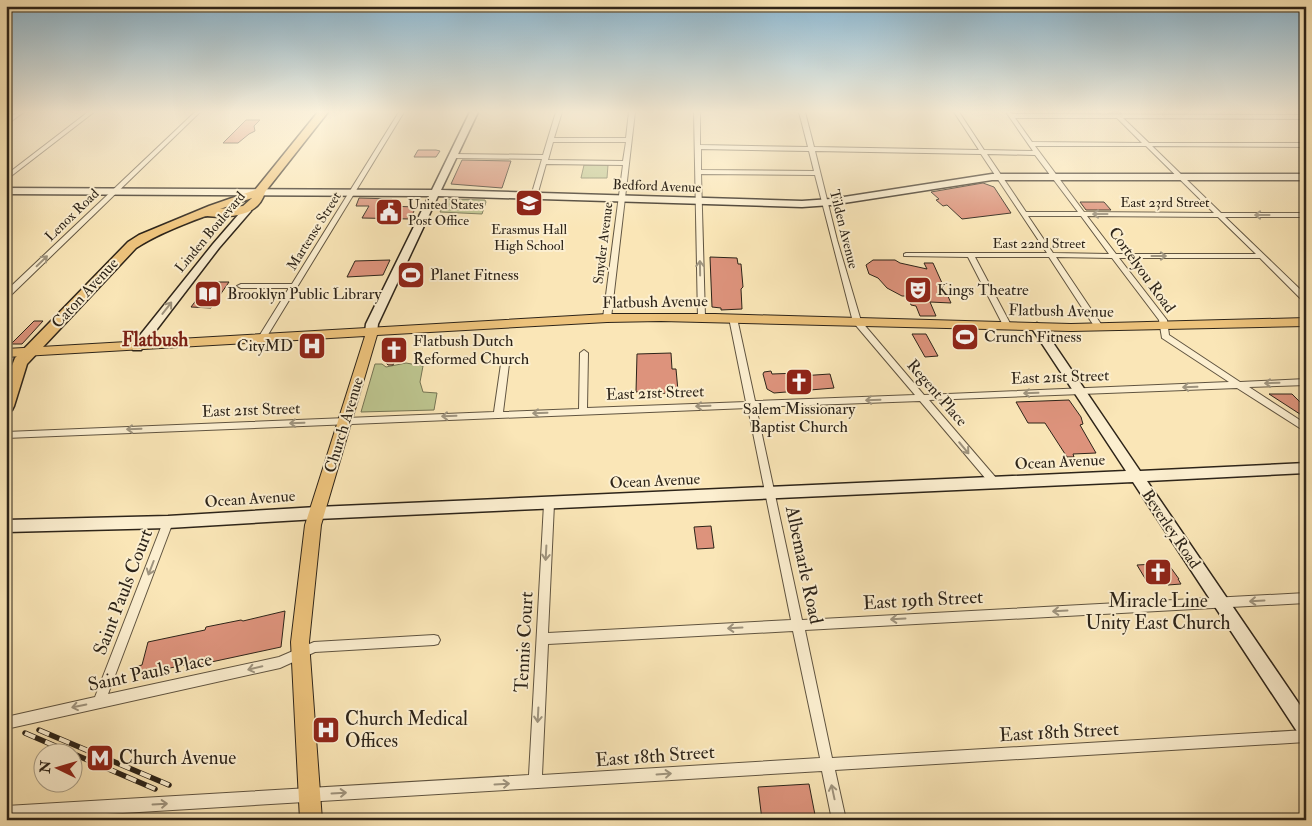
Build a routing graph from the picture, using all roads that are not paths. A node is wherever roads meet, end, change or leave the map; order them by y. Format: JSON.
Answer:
{"nodes":[{"id":1,"x":42,"y":151,"type":"edge"},
{"id":2,"x":158,"y":151,"type":"edge"},
{"id":3,"x":292,"y":151,"type":"edge"},
{"id":4,"x":378,"y":151,"type":"edge"},
{"id":5,"x":456,"y":151,"type":"edge"},
{"id":6,"x":548,"y":151,"type":"edge"},
{"id":7,"x":627,"y":151,"type":"edge"},
{"id":8,"x":698,"y":151,"type":"edge"},
{"id":9,"x":811,"y":151,"type":"edge"},
{"id":10,"x":899,"y":151,"type":"edge"},
{"id":11,"x":1154,"y":151,"type":"edge"},
{"id":12,"x":982,"y":152,"type":"junction"},
{"id":13,"x":1037,"y":152,"type":"joint"},
{"id":14,"x":454,"y":156,"type":"junction"},
{"id":15,"x":545,"y":160,"type":"junction"},
{"id":16,"x":625,"y":163,"type":"junction"},
{"id":17,"x":698,"y":172,"type":"junction"},
{"id":18,"x":817,"y":174,"type":"junction"},
{"id":19,"x":999,"y":177,"type":"junction"},
{"id":20,"x":1054,"y":177,"type":"junction"},
{"id":21,"x":1181,"y":177,"type":"junction"},
{"id":22,"x":1306,"y":177,"type":"edge"},
{"id":23,"x":6,"y":178,"type":"edge"},
{"id":24,"x":6,"y":191,"type":"edge"},
{"id":25,"x":115,"y":191,"type":"junction"},
{"id":26,"x":220,"y":192,"type":"junction"},
{"id":27,"x":259,"y":192,"type":"junction"},
{"id":28,"x":353,"y":192,"type":"junction"},
{"id":29,"x":436,"y":192,"type":"junction"},
{"id":30,"x":534,"y":196,"type":"junction"},
{"id":31,"x":622,"y":198,"type":"junction"},
{"id":32,"x":699,"y":201,"type":"junction"},
{"id":33,"x":824,"y":203,"type":"junction"},
{"id":34,"x":248,"y":208,"type":"junction"},
{"id":35,"x":1024,"y":214,"type":"junction"},
{"id":36,"x":1082,"y":214,"type":"junction"},
{"id":37,"x":1219,"y":214,"type":"junction"},
{"id":38,"x":198,"y":215,"type":"junction"},
{"id":39,"x":1302,"y":215,"type":"edge"},
{"id":40,"x":1306,"y":221,"type":"edge"},
{"id":41,"x":906,"y":255,"type":"dead end"},
{"id":42,"x":970,"y":255,"type":"junction"},
{"id":43,"x":1051,"y":256,"type":"junction"},
{"id":44,"x":1114,"y":256,"type":"junction"},
{"id":45,"x":1261,"y":256,"type":"junction"},
{"id":46,"x":241,"y":286,"type":"dead end"},
{"id":47,"x":294,"y":286,"type":"junction"},
{"id":48,"x":6,"y":295,"type":"edge"},
{"id":49,"x":1306,"y":299,"type":"edge"},
{"id":50,"x":701,"y":317,"type":"junction"},
{"id":51,"x":607,"y":318,"type":"junction"},
{"id":52,"x":733,"y":318,"type":"junction"},
{"id":53,"x":857,"y":322,"type":"junction"},
{"id":54,"x":1306,"y":322,"type":"edge"},
{"id":55,"x":1008,"y":327,"type":"junction"},
{"id":56,"x":1037,"y":327,"type":"junction"},
{"id":57,"x":1099,"y":327,"type":"junction"},
{"id":58,"x":1164,"y":327,"type":"junction"},
{"id":59,"x":371,"y":332,"type":"junction"},
{"id":60,"x":262,"y":338,"type":"junction"},
{"id":61,"x":137,"y":347,"type":"junction"},
{"id":62,"x":6,"y":353,"type":"edge"},
{"id":63,"x":29,"y":353,"type":"junction"},
{"id":64,"x":584,"y":353,"type":"dead end"},
{"id":65,"x":505,"y":364,"type":"dead end"},
{"id":66,"x":1306,"y":382,"type":"edge"},
{"id":67,"x":1239,"y":385,"type":"junction"},
{"id":68,"x":1080,"y":391,"type":"junction"},
{"id":69,"x":922,"y":398,"type":"junction"},
{"id":70,"x":752,"y":404,"type":"junction"},
{"id":71,"x":6,"y":406,"type":"edge"},
{"id":72,"x":583,"y":411,"type":"junction"},
{"id":73,"x":498,"y":414,"type":"junction"},
{"id":74,"x":346,"y":421,"type":"junction"},
{"id":75,"x":1306,"y":429,"type":"edge"},
{"id":76,"x":6,"y":435,"type":"edge"},
{"id":77,"x":1306,"y":468,"type":"edge"},
{"id":78,"x":1136,"y":476,"type":"junction"},
{"id":79,"x":994,"y":482,"type":"junction"},
{"id":80,"x":770,"y":493,"type":"junction"},
{"id":81,"x":549,"y":504,"type":"junction"},
{"id":82,"x":317,"y":513,"type":"junction"},
{"id":83,"x":168,"y":522,"type":"junction"},
{"id":84,"x":6,"y":526,"type":"edge"},
{"id":85,"x":1306,"y":598,"type":"edge"},
{"id":86,"x":1221,"y":603,"type":"junction"},
{"id":87,"x":798,"y":624,"type":"junction"},
{"id":88,"x":542,"y":639,"type":"junction"},
{"id":89,"x":434,"y":640,"type":"dead end"},
{"id":90,"x":301,"y":653,"type":"junction"},
{"id":91,"x":99,"y":702,"type":"junction"},
{"id":92,"x":6,"y":722,"type":"edge"},
{"id":93,"x":1306,"y":730,"type":"edge"},
{"id":94,"x":1306,"y":736,"type":"edge"},
{"id":95,"x":827,"y":764,"type":"junction"},
{"id":96,"x":535,"y":782,"type":"junction"},
{"id":97,"x":310,"y":795,"type":"junction"},
{"id":98,"x":6,"y":814,"type":"edge"},
{"id":99,"x":311,"y":820,"type":"edge"},
{"id":100,"x":839,"y":820,"type":"edge"}],
"edges":[{"from":1,"to":23,"type":"street"},
{"from":2,"to":25,"type":"street","name":"Lenox Road"},
{"from":3,"to":27,"type":"highway","name":"Linden Boulevard"},
{"from":4,"to":28,"type":"street","name":"Martense Street"},
{"from":5,"to":14,"type":"street","name":"Church Avenue"},
{"from":6,"to":15,"type":"street"},
{"from":7,"to":16,"type":"street","name":"Snyder Avenue"},
{"from":8,"to":17,"type":"street"},
{"from":9,"to":18,"type":"street","name":"Tilden Avenue"},
{"from":10,"to":12,"type":"street"},
{"from":11,"to":21,"type":"street"},
{"from":12,"to":13,"type":"street"},
{"from":12,"to":19,"type":"street"},
{"from":13,"to":20,"type":"street","name":"Cortelyou Road"},
{"from":14,"to":15,"type":"street"},
{"from":14,"to":29,"type":"street","name":"Church Avenue"},
{"from":15,"to":16,"type":"street"},
{"from":15,"to":30,"type":"street"},
{"from":16,"to":31,"type":"street","name":"Snyder Avenue"},
{"from":17,"to":18,"type":"street"},
{"from":17,"to":32,"type":"street"},
{"from":18,"to":33,"type":"street","name":"Tilden Avenue"},
{"from":19,"to":20,"type":"street","name":"Bedford Avenue"},
{"from":19,"to":33,"type":"street","name":"Bedford Avenue"},
{"from":19,"to":35,"type":"street"},
{"from":20,"to":21,"type":"street","name":"Bedford Avenue"},
{"from":20,"to":36,"type":"street","name":"Cortelyou Road"},
{"from":21,"to":22,"type":"street","name":"Bedford Avenue"},
{"from":21,"to":37,"type":"street"},
{"from":24,"to":25,"type":"street","name":"Bedford Avenue"},
{"from":25,"to":26,"type":"street","name":"Bedford Avenue"},
{"from":48,"to":25,"type":"street","name":"Lenox Road","one_way":true},
{"from":26,"to":27,"type":"street","name":"Bedford Avenue"},
{"from":26,"to":38,"type":"highway"},
{"from":27,"to":28,"type":"street","name":"Bedford Avenue"},
{"from":27,"to":34,"type":"highway","name":"Linden Boulevard"},
{"from":27,"to":38,"type":"highway","name":"Caton Avenue"},
{"from":28,"to":29,"type":"street","name":"Bedford Avenue"},
{"from":28,"to":47,"type":"street","name":"Martense Street"},
{"from":29,"to":30,"type":"street","name":"Bedford Avenue"},
{"from":29,"to":59,"type":"street","name":"Church Avenue"},
{"from":30,"to":31,"type":"street","name":"Bedford Avenue"},
{"from":31,"to":32,"type":"street","name":"Bedford Avenue"},
{"from":31,"to":51,"type":"street","name":"Snyder Avenue"},
{"from":32,"to":33,"type":"street","name":"Bedford Avenue"},
{"from":50,"to":32,"type":"street","one_way":true},
{"from":33,"to":53,"type":"street","name":"Tilden Avenue"},
{"from":34,"to":38,"type":"highway","name":"Caton Avenue"},
{"from":61,"to":34,"type":"street","name":"Linden Boulevard","one_way":true},
{"from":35,"to":36,"type":"street","name":"East 23rd Street"},
{"from":35,"to":43,"type":"street"},
{"from":37,"to":36,"type":"street","name":"East 23rd Street","one_way":true},
{"from":36,"to":44,"type":"street","name":"Cortelyou Road"},
{"from":39,"to":37,"type":"street","name":"East 23rd Street","one_way":true},
{"from":37,"to":45,"type":"street"},
{"from":38,"to":63,"type":"highway","name":"Caton Avenue"},
{"from":39,"to":40,"type":"street"},
{"from":41,"to":42,"type":"street","name":"East 22nd Street"},
{"from":42,"to":43,"type":"street","name":"East 22nd Street"},
{"from":42,"to":55,"type":"street"},
{"from":43,"to":44,"type":"street","name":"East 22nd Street"},
{"from":43,"to":57,"type":"street"},
{"from":44,"to":45,"type":"street","name":"East 22nd Street","one_way":true},
{"from":44,"to":58,"type":"street","name":"Cortelyou Road"},
{"from":45,"to":49,"type":"street"},
{"from":46,"to":47,"type":"street"},
{"from":47,"to":60,"type":"street","name":"Martense Street"},
{"from":50,"to":51,"type":"main road","name":"Flatbush Avenue"},
{"from":50,"to":52,"type":"main road","name":"Flatbush Avenue"},
{"from":51,"to":59,"type":"main road","name":"Flatbush Avenue"},
{"from":52,"to":53,"type":"main road","name":"Flatbush Avenue"},
{"from":52,"to":70,"type":"street","name":"Albemarle Road"},
{"from":53,"to":55,"type":"main road","name":"Flatbush Avenue"},
{"from":53,"to":69,"type":"street","name":"Regent Place"},
{"from":54,"to":58,"type":"main road","name":"Flatbush Avenue"},
{"from":55,"to":56,"type":"main road","name":"Flatbush Avenue"},
{"from":56,"to":57,"type":"main road","name":"Flatbush Avenue"},
{"from":56,"to":68,"type":"street","name":"Beverley Road"},
{"from":57,"to":58,"type":"main road","name":"Flatbush Avenue"},
{"from":58,"to":67,"type":"street","name":"Cortelyou Road"},
{"from":59,"to":60,"type":"main road","name":"Flatbush Avenue"},
{"from":59,"to":74,"type":"main road","name":"Church Avenue"},
{"from":60,"to":61,"type":"main road","name":"Flatbush Avenue"},
{"from":61,"to":63,"type":"main road","name":"Flatbush Avenue"},
{"from":62,"to":63,"type":"main road","name":"Flatbush Avenue"},
{"from":63,"to":71,"type":"highway","name":"Caton Avenue"},
{"from":64,"to":72,"type":"street"},
{"from":65,"to":73,"type":"street"},
{"from":66,"to":67,"type":"street","name":"East 21st Street","one_way":true},
{"from":67,"to":68,"type":"street","name":"East 21st Street","one_way":true},
{"from":67,"to":75,"type":"street","name":"Cortelyou Road"},
{"from":68,"to":69,"type":"street","name":"East 21st Street","one_way":true},
{"from":68,"to":78,"type":"street","name":"Beverley Road"},
{"from":69,"to":70,"type":"street","name":"East 21st Street","one_way":true},
{"from":69,"to":79,"type":"street","name":"Regent Place","one_way":true},
{"from":70,"to":72,"type":"street","name":"East 21st Street","one_way":true},
{"from":70,"to":80,"type":"street","name":"Albemarle Road"},
{"from":72,"to":73,"type":"street","name":"East 21st Street","one_way":true},
{"from":73,"to":74,"type":"street","name":"East 21st Street","one_way":true},
{"from":74,"to":76,"type":"street","name":"East 21st Street","one_way":true},
{"from":74,"to":82,"type":"main road","name":"Church Avenue"},
{"from":77,"to":78,"type":"street","name":"Ocean Avenue"},
{"from":78,"to":79,"type":"street","name":"Ocean Avenue"},
{"from":78,"to":86,"type":"street","name":"Beverley Road"},
{"from":79,"to":80,"type":"street","name":"Ocean Avenue"},
{"from":80,"to":81,"type":"street","name":"Ocean Avenue"},
{"from":80,"to":87,"type":"street","name":"Albemarle Road"},
{"from":81,"to":82,"type":"street","name":"Ocean Avenue"},
{"from":81,"to":88,"type":"street","name":"Tennis Court","one_way":true},
{"from":82,"to":83,"type":"street","name":"Ocean Avenue"},
{"from":82,"to":90,"type":"main road","name":"Church Avenue"},
{"from":83,"to":84,"type":"street","name":"Ocean Avenue"},
{"from":83,"to":91,"type":"street","name":"Saint Pauls Court","one_way":true},
{"from":85,"to":86,"type":"street","name":"East 19th Street","one_way":true},
{"from":86,"to":87,"type":"street","name":"East 19th Street","one_way":true},
{"from":86,"to":93,"type":"street","name":"Beverley Road"},
{"from":87,"to":88,"type":"street","name":"East 19th Street","one_way":true},
{"from":87,"to":95,"type":"street","name":"Albemarle Road"},
{"from":88,"to":96,"type":"street","name":"Tennis Court","one_way":true},
{"from":89,"to":90,"type":"street"},
{"from":90,"to":91,"type":"street","name":"Saint Pauls Place","one_way":true},
{"from":90,"to":97,"type":"main road","name":"Church Avenue"},
{"from":91,"to":92,"type":"street","name":"Saint Pauls Place","one_way":true},
{"from":94,"to":95,"type":"street","name":"East 18th Street"},
{"from":96,"to":95,"type":"street","name":"East 18th Street","one_way":true},
{"from":100,"to":95,"type":"street","name":"Albemarle Road","one_way":true},
{"from":97,"to":96,"type":"street","name":"East 18th Street","one_way":true},
{"from":98,"to":97,"type":"street","name":"East 18th Street","one_way":true},
{"from":97,"to":99,"type":"main road","name":"Church Avenue"}]}
